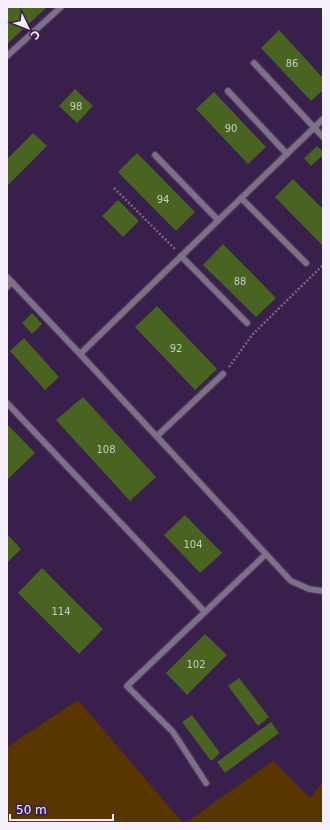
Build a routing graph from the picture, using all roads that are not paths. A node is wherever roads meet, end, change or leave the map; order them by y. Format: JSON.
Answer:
{"nodes":[{"id":1,"x":60,"y":7,"type":"edge"},
{"id":2,"x":7,"y":56,"type":"edge"},
{"id":3,"x":254,"y":63,"type":"dead end"},
{"id":4,"x":228,"y":91,"type":"dead end"},
{"id":5,"x":323,"y":119,"type":"edge"},
{"id":6,"x":314,"y":127,"type":"junction"},
{"id":7,"x":323,"y":137,"type":"edge"},
{"id":8,"x":287,"y":154,"type":"junction"},
{"id":9,"x":154,"y":155,"type":"dead end"},
{"id":10,"x":241,"y":198,"type":"junction"},
{"id":11,"x":218,"y":220,"type":"junction"},
{"id":12,"x":181,"y":256,"type":"junction"},
{"id":13,"x":306,"y":263,"type":"dead end"},
{"id":14,"x":7,"y":277,"type":"edge"},
{"id":15,"x":12,"y":282,"type":"junction"},
{"id":16,"x":7,"y":287,"type":"edge"},
{"id":17,"x":247,"y":323,"type":"dead end"},
{"id":18,"x":80,"y":354,"type":"junction"},
{"id":19,"x":223,"y":374,"type":"road end"},
{"id":20,"x":7,"y":403,"type":"edge"},
{"id":21,"x":157,"y":436,"type":"junction"},
{"id":22,"x":266,"y":554,"type":"junction"},
{"id":23,"x":323,"y":591,"type":"edge"},
{"id":24,"x":204,"y":611,"type":"junction"},
{"id":25,"x":206,"y":783,"type":"dead end"}],
"edges":[{"from":1,"to":2,"type":"lane"},
{"from":3,"to":6,"type":"lane"},
{"from":4,"to":8,"type":"lane"},
{"from":5,"to":6,"type":"lane"},
{"from":6,"to":7,"type":"lane"},
{"from":6,"to":8,"type":"lane"},
{"from":8,"to":10,"type":"lane"},
{"from":9,"to":11,"type":"lane"},
{"from":10,"to":11,"type":"lane"},
{"from":10,"to":13,"type":"lane"},
{"from":11,"to":12,"type":"lane"},
{"from":12,"to":17,"type":"lane"},
{"from":12,"to":18,"type":"lane"},
{"from":14,"to":15,"type":"lane"},
{"from":15,"to":16,"type":"lane"},
{"from":15,"to":18,"type":"lane"},
{"from":18,"to":21,"type":"lane"},
{"from":19,"to":21,"type":"lane"},
{"from":20,"to":24,"type":"lane"},
{"from":21,"to":22,"type":"lane"},
{"from":22,"to":23,"type":"lane"},
{"from":22,"to":24,"type":"lane"},
{"from":24,"to":25,"type":"lane"}]}
